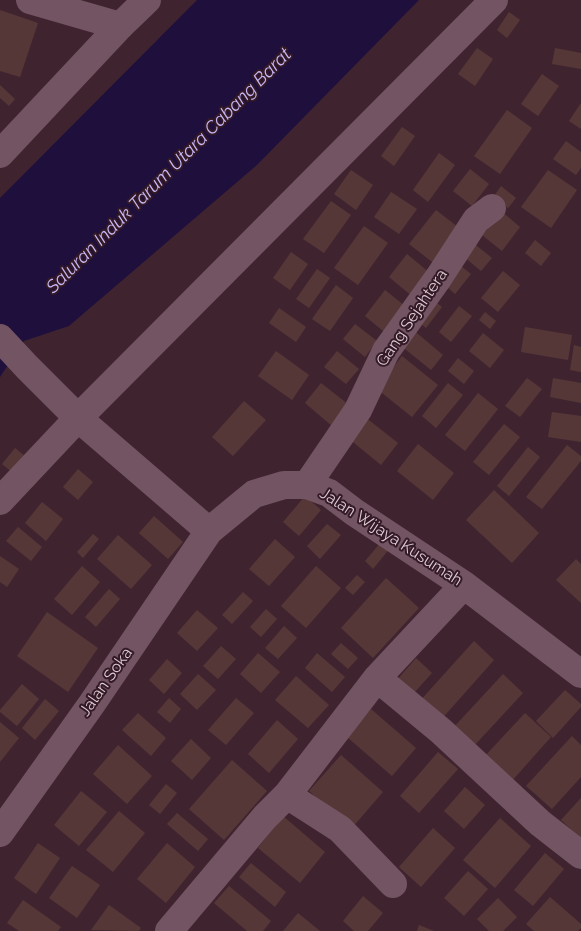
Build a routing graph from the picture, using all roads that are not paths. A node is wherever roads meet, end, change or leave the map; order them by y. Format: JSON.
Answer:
{"nodes":[{"id":1,"x":30,"y":0,"type":"edge"},
{"id":2,"x":147,"y":0,"type":"edge"},
{"id":3,"x":494,"y":0,"type":"edge"},
{"id":4,"x":120,"y":26,"type":"junction"},
{"id":5,"x":0,"y":154,"type":"edge"},
{"id":6,"x":492,"y":208,"type":"dead end"},
{"id":7,"x":0,"y":338,"type":"edge"},
{"id":8,"x":78,"y":418,"type":"junction"},
{"id":9,"x":307,"y":485,"type":"junction"},
{"id":10,"x":0,"y":501,"type":"edge"},
{"id":11,"x":210,"y":531,"type":"junction"},
{"id":12,"x":464,"y":585,"type":"junction"},
{"id":13,"x":581,"y":674,"type":"edge"},
{"id":14,"x":377,"y":678,"type":"junction"},
{"id":15,"x":286,"y":795,"type":"junction"},
{"id":16,"x":0,"y":833,"type":"edge"},
{"id":17,"x":581,"y":855,"type":"edge"},
{"id":18,"x":393,"y":884,"type":"dead end"},
{"id":19,"x":169,"y":931,"type":"edge"}],
"edges":[{"from":1,"to":4,"type":"street"},
{"from":2,"to":4,"type":"street"},
{"from":3,"to":8,"type":"street"},
{"from":4,"to":5,"type":"street"},
{"from":6,"to":9,"type":"street","name":"Gang Sejahtera"},
{"from":7,"to":8,"type":"street"},
{"from":8,"to":10,"type":"street"},
{"from":8,"to":11,"type":"street"},
{"from":9,"to":11,"type":"street","name":"Jalan Wijaya Kusumah"},
{"from":9,"to":12,"type":"street","name":"Jalan Wijaya Kusumah"},
{"from":11,"to":16,"type":"street","name":"Jalan Soka"},
{"from":12,"to":13,"type":"street","name":"Jalan Wijaya Kusumah"},
{"from":12,"to":14,"type":"street"},
{"from":14,"to":15,"type":"street"},
{"from":14,"to":17,"type":"street"},
{"from":15,"to":18,"type":"street"},
{"from":15,"to":19,"type":"street"}]}
